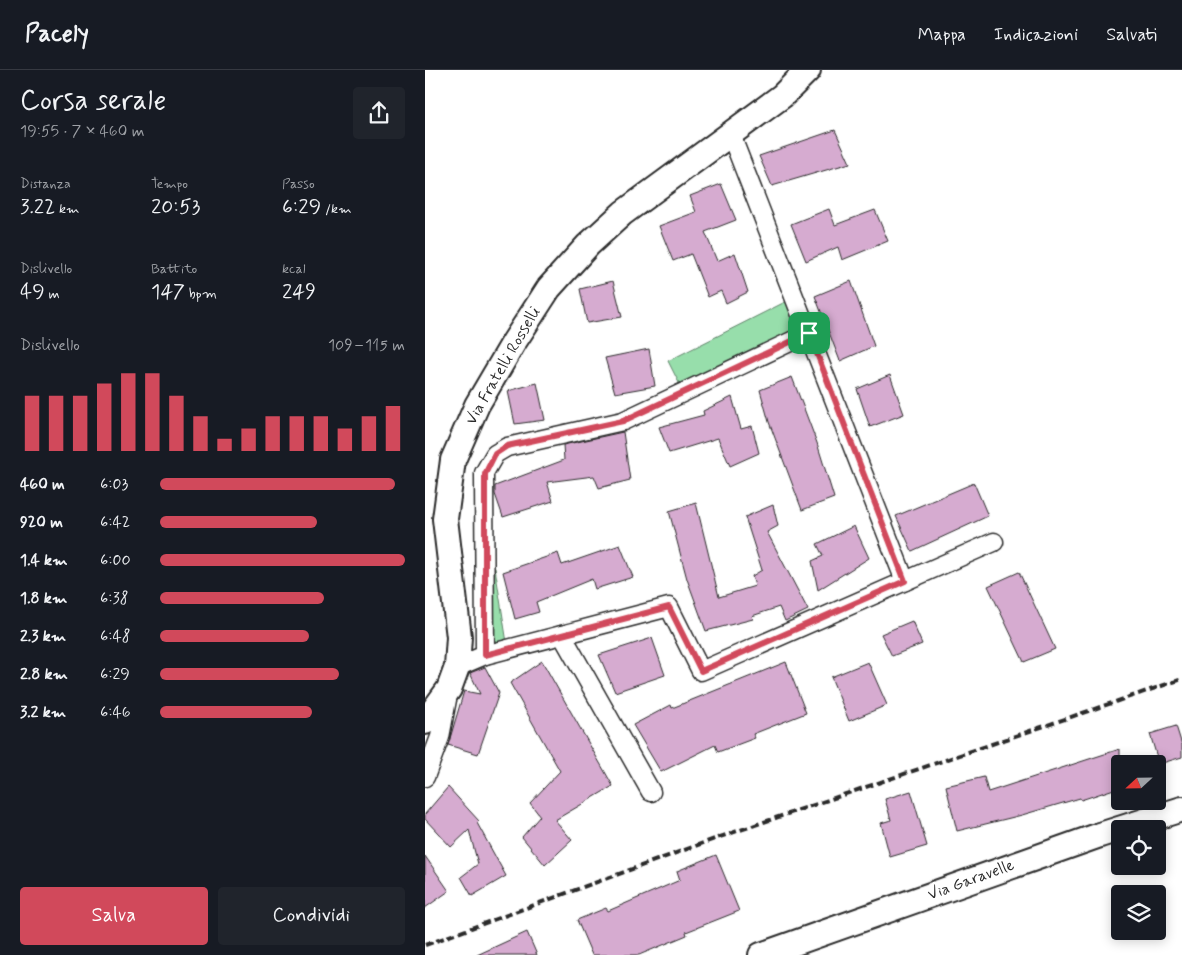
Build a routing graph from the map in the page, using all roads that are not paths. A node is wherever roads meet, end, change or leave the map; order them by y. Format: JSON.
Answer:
{"nodes":[{"id":1,"x":808,"y":70,"type":"edge"},
{"id":2,"x":731,"y":135,"type":"junction"},
{"id":3,"x":809,"y":333,"type":"junction"},
{"id":4,"x":994,"y":542,"type":"dead end"},
{"id":5,"x":905,"y":581,"type":"junction"},
{"id":6,"x":562,"y":635,"type":"junction"},
{"id":7,"x":485,"y":655,"type":"junction"},
{"id":8,"x":457,"y":667,"type":"junction"},
{"id":9,"x":449,"y":689,"type":"junction"},
{"id":10,"x":425,"y":722,"type":"edge"},
{"id":11,"x":425,"y":777,"type":"edge"},
{"id":12,"x":651,"y":792,"type":"dead end"},
{"id":13,"x":1182,"y":809,"type":"edge"},
{"id":14,"x":761,"y":955,"type":"edge"}],
"edges":[{"from":1,"to":2,"type":"street","name":"Via Fratelli Rosselli"},
{"from":2,"to":3,"type":"street"},
{"from":2,"to":8,"type":"street","name":"Via Fratelli Rosselli"},
{"from":3,"to":5,"type":"street"},
{"from":3,"to":7,"type":"street"},
{"from":4,"to":5,"type":"street"},
{"from":5,"to":6,"type":"street"},
{"from":6,"to":7,"type":"street"},
{"from":6,"to":12,"type":"street"},
{"from":7,"to":8,"type":"street"},
{"from":8,"to":9,"type":"street","name":"Via Fratelli Rosselli"},
{"from":9,"to":10,"type":"street"},
{"from":9,"to":11,"type":"street","name":"Via Fratelli Rosselli"},
{"from":13,"to":14,"type":"street","name":"Via Garavelle"}]}
